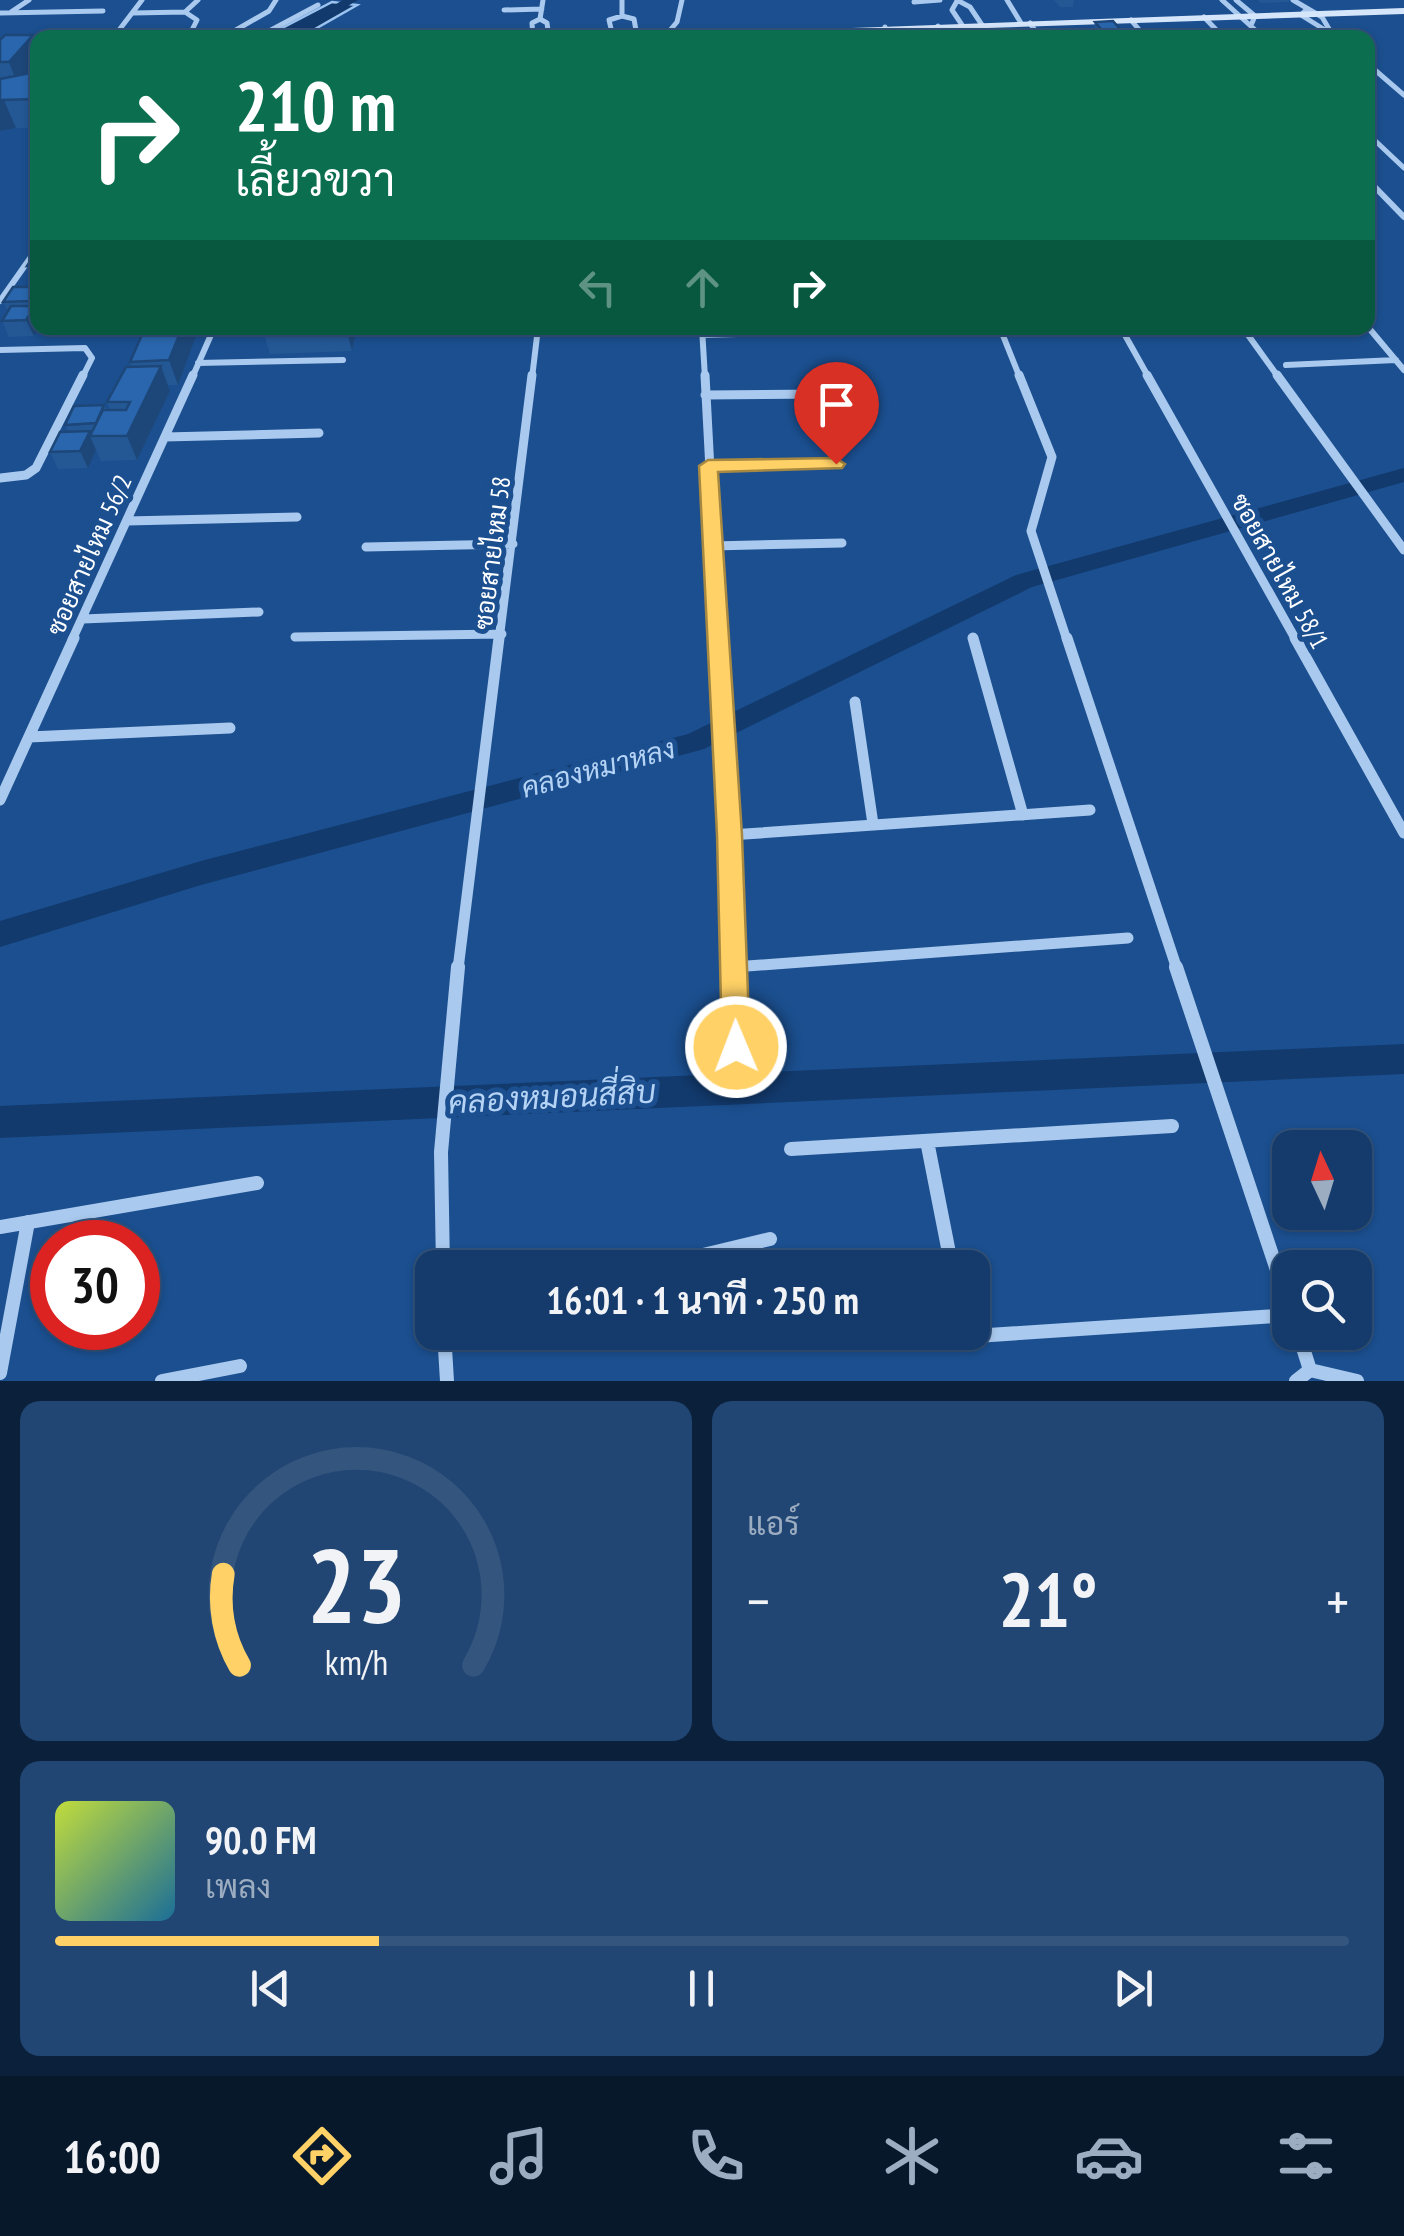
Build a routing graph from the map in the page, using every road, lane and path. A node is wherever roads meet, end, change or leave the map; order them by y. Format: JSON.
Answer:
{"nodes":[{"id":1,"x":29,"y":0,"type":"edge"},
{"id":2,"x":142,"y":0,"type":"edge"},
{"id":3,"x":198,"y":0,"type":"edge"},
{"id":4,"x":276,"y":0,"type":"edge"},
{"id":5,"x":544,"y":0,"type":"edge"},
{"id":6,"x":622,"y":0,"type":"edge"},
{"id":7,"x":682,"y":0,"type":"edge"},
{"id":8,"x":940,"y":0,"type":"edge"},
{"id":9,"x":957,"y":0,"type":"edge"},
{"id":10,"x":1007,"y":0,"type":"edge"},
{"id":11,"x":1222,"y":0,"type":"edge"},
{"id":12,"x":1236,"y":0,"type":"edge"},
{"id":13,"x":1293,"y":0,"type":"edge"},
{"id":14,"x":914,"y":2,"type":"edge"},
{"id":15,"x":318,"y":4,"type":"dead end"},
{"id":16,"x":542,"y":9,"type":"junction"},
{"id":17,"x":0,"y":10,"type":"edge"},
{"id":18,"x":14,"y":10,"type":"junction"},
{"id":19,"x":504,"y":10,"type":"dead end"},
{"id":20,"x":103,"y":11,"type":"dead end"},
{"id":21,"x":1404,"y":11,"type":"edge"},
{"id":22,"x":185,"y":12,"type":"junction"},
{"id":23,"x":133,"y":13,"type":"junction"},
{"id":24,"x":1303,"y":13,"type":"junction"},
{"id":25,"x":1319,"y":14,"type":"junction"},
{"id":26,"x":622,"y":16,"type":"junction"},
{"id":27,"x":1240,"y":16,"type":"junction"},
{"id":28,"x":540,"y":18,"type":"junction"},
{"id":29,"x":1204,"y":18,"type":"junction"},
{"id":30,"x":1254,"y":19,"type":"junction"},
{"id":31,"x":1132,"y":20,"type":"junction"},
{"id":32,"x":1026,"y":23,"type":"junction"},
{"id":33,"x":962,"y":25,"type":"junction"},
{"id":34,"x":982,"y":25,"type":"junction"},
{"id":35,"x":920,"y":26,"type":"junction"},
{"id":36,"x":119,"y":30,"type":"edge"},
{"id":37,"x":192,"y":30,"type":"edge"},
{"id":38,"x":235,"y":30,"type":"edge"},
{"id":39,"x":271,"y":30,"type":"edge"},
{"id":40,"x":532,"y":30,"type":"edge"},
{"id":41,"x":547,"y":30,"type":"edge"},
{"id":42,"x":611,"y":30,"type":"edge"},
{"id":43,"x":636,"y":30,"type":"edge"},
{"id":44,"x":671,"y":30,"type":"edge"},
{"id":45,"x":897,"y":30,"type":"edge"},
{"id":46,"x":922,"y":30,"type":"edge"},
{"id":47,"x":933,"y":30,"type":"edge"},
{"id":48,"x":946,"y":30,"type":"edge"},
{"id":49,"x":1033,"y":30,"type":"edge"},
{"id":50,"x":1140,"y":30,"type":"edge"},
{"id":51,"x":1216,"y":30,"type":"edge"},
{"id":52,"x":1260,"y":30,"type":"edge"},
{"id":53,"x":1326,"y":30,"type":"edge"},
{"id":54,"x":1332,"y":30,"type":"edge"},
{"id":55,"x":1375,"y":70,"type":"edge"},
{"id":56,"x":1404,"y":95,"type":"edge"},
{"id":57,"x":1375,"y":141,"type":"edge"},
{"id":58,"x":1404,"y":168,"type":"edge"},
{"id":59,"x":1375,"y":187,"type":"edge"},
{"id":60,"x":1404,"y":216,"type":"edge"},
{"id":61,"x":30,"y":259,"type":"edge"},
{"id":62,"x":22,"y":293,"type":"edge"},
{"id":63,"x":3,"y":298,"type":"edge"},
{"id":64,"x":211,"y":335,"type":"edge"},
{"id":65,"x":537,"y":335,"type":"edge"},
{"id":66,"x":702,"y":335,"type":"edge"},
{"id":67,"x":1003,"y":335,"type":"edge"},
{"id":68,"x":1126,"y":335,"type":"edge"},
{"id":69,"x":1247,"y":335,"type":"edge"},
{"id":70,"x":1375,"y":335,"type":"edge"},
{"id":71,"x":0,"y":350,"type":"edge"},
{"id":72,"x":343,"y":360,"type":"dead end"},
{"id":73,"x":1396,"y":360,"type":"junction"},
{"id":74,"x":198,"y":363,"type":"junction"},
{"id":75,"x":1286,"y":365,"type":"dead end"},
{"id":76,"x":1404,"y":370,"type":"edge"},
{"id":77,"x":824,"y":394,"type":"dead end"},
{"id":78,"x":705,"y":395,"type":"junction"},
{"id":79,"x":319,"y":433,"type":"dead end"},
{"id":80,"x":165,"y":437,"type":"junction"},
{"id":81,"x":836,"y":464,"type":"dead end"},
{"id":82,"x":708,"y":466,"type":"junction"},
{"id":83,"x":0,"y":478,"type":"edge"},
{"id":84,"x":297,"y":517,"type":"dead end"},
{"id":85,"x":127,"y":521,"type":"junction"},
{"id":86,"x":842,"y":543,"type":"dead end"},
{"id":87,"x":513,"y":544,"type":"junction"},
{"id":88,"x":712,"y":546,"type":"junction"},
{"id":89,"x":366,"y":548,"type":"dead end"},
{"id":90,"x":1404,"y":550,"type":"edge"},
{"id":91,"x":259,"y":612,"type":"dead end"},
{"id":92,"x":82,"y":618,"type":"junction"},
{"id":93,"x":502,"y":634,"type":"junction"},
{"id":94,"x":295,"y":637,"type":"dead end"},
{"id":95,"x":973,"y":638,"type":"dead end"},
{"id":96,"x":854,"y":702,"type":"dead end"},
{"id":97,"x":230,"y":728,"type":"dead end"},
{"id":98,"x":28,"y":737,"type":"junction"},
{"id":99,"x":0,"y":800,"type":"edge"},
{"id":100,"x":1090,"y":810,"type":"dead end"},
{"id":101,"x":1023,"y":815,"type":"junction"},
{"id":102,"x":873,"y":824,"type":"junction"},
{"id":103,"x":1404,"y":834,"type":"edge"},
{"id":104,"x":730,"y":835,"type":"junction"},
{"id":105,"x":1128,"y":938,"type":"dead end"},
{"id":106,"x":734,"y":967,"type":"junction"},
{"id":107,"x":736,"y":1047,"type":"dead end"},
{"id":108,"x":1172,"y":1126,"type":"dead end"},
{"id":109,"x":927,"y":1141,"type":"junction"},
{"id":110,"x":791,"y":1149,"type":"dead end"},
{"id":111,"x":257,"y":1183,"type":"dead end"},
{"id":112,"x":28,"y":1222,"type":"junction"},
{"id":113,"x":0,"y":1227,"type":"edge"},
{"id":114,"x":770,"y":1239,"type":"dead end"},
{"id":115,"x":442,"y":1250,"type":"edge"},
{"id":116,"x":724,"y":1250,"type":"edge"},
{"id":117,"x":948,"y":1250,"type":"edge"},
{"id":118,"x":1272,"y":1257,"type":"edge"},
{"id":119,"x":1272,"y":1313,"type":"edge"},
{"id":120,"x":990,"y":1333,"type":"edge"},
{"id":121,"x":445,"y":1350,"type":"edge"},
{"id":122,"x":1304,"y":1350,"type":"edge"},
{"id":123,"x":240,"y":1366,"type":"dead end"},
{"id":124,"x":1310,"y":1370,"type":"junction"},
{"id":125,"x":0,"y":1373,"type":"edge"},
{"id":126,"x":162,"y":1381,"type":"edge"},
{"id":127,"x":447,"y":1381,"type":"edge"},
{"id":128,"x":1296,"y":1381,"type":"edge"},
{"id":129,"x":1358,"y":1381,"type":"edge"}],
"edges":[{"from":1,"to":18,"type":"street"},
{"from":2,"to":23,"type":"street"},
{"from":3,"to":22,"type":"street"},
{"from":4,"to":38,"type":"street"},
{"from":5,"to":16,"type":"street"},
{"from":6,"to":26,"type":"street"},
{"from":7,"to":44,"type":"street"},
{"from":8,"to":14,"type":"street"},
{"from":9,"to":33,"type":"street"},
{"from":9,"to":34,"type":"street"},
{"from":10,"to":32,"type":"street"},
{"from":11,"to":27,"type":"street"},
{"from":12,"to":30,"type":"street"},
{"from":13,"to":24,"type":"street"},
{"from":15,"to":39,"type":"street"},
{"from":16,"to":19,"type":"street"},
{"from":16,"to":28,"type":"street"},
{"from":17,"to":18,"type":"street"},
{"from":18,"to":20,"type":"street"},
{"from":21,"to":25,"type":"main road"},
{"from":22,"to":23,"type":"street"},
{"from":22,"to":37,"type":"street"},
{"from":23,"to":36,"type":"street"},
{"from":24,"to":25,"type":"main road"},
{"from":24,"to":30,"type":"main road"},
{"from":24,"to":53,"type":"street"},
{"from":25,"to":54,"type":"street"},
{"from":26,"to":42,"type":"street"},
{"from":26,"to":43,"type":"street"},
{"from":27,"to":29,"type":"main road"},
{"from":27,"to":30,"type":"main road"},
{"from":28,"to":40,"type":"street"},
{"from":28,"to":41,"type":"street"},
{"from":29,"to":31,"type":"main road"},
{"from":29,"to":51,"type":"street"},
{"from":30,"to":52,"type":"street"},
{"from":31,"to":32,"type":"main road"},
{"from":31,"to":50,"type":"street"},
{"from":32,"to":34,"type":"main road"},
{"from":32,"to":49,"type":"street"},
{"from":33,"to":34,"type":"main road"},
{"from":33,"to":48,"type":"main road"},
{"from":35,"to":45,"type":"main road"},
{"from":35,"to":46,"type":"street"},
{"from":35,"to":47,"type":"main road"},
{"from":55,"to":56,"type":"street"},
{"from":57,"to":58,"type":"street"},
{"from":59,"to":60,"type":"street"},
{"from":61,"to":63,"type":"street"},
{"from":62,"to":63,"type":"street"},
{"from":64,"to":74,"type":"street","name":"ซอยสายไหม 56/2"},
{"from":65,"to":87,"type":"street","name":"ซอยสายไหม 58"},
{"from":66,"to":78,"type":"street"},
{"from":67,"to":118,"type":"street"},
{"from":68,"to":103,"type":"street","name":"ซอยสายไหม 58/1"},
{"from":69,"to":90,"type":"street"},
{"from":70,"to":73,"type":"street"},
{"from":71,"to":83,"type":"street"},
{"from":72,"to":74,"type":"street"},
{"from":73,"to":75,"type":"street"},
{"from":73,"to":76,"type":"street"},
{"from":74,"to":80,"type":"street","name":"ซอยสายไหม 56/2"},
{"from":77,"to":78,"type":"street"},
{"from":78,"to":82,"type":"street"},
{"from":79,"to":80,"type":"street"},
{"from":80,"to":85,"type":"street","name":"ซอยสายไหม 56/2"},
{"from":81,"to":82,"type":"street"},
{"from":82,"to":88,"type":"street"},
{"from":84,"to":85,"type":"street"},
{"from":85,"to":92,"type":"street","name":"ซอยสายไหม 56/2"},
{"from":86,"to":88,"type":"street"},
{"from":87,"to":89,"type":"street"},
{"from":87,"to":93,"type":"street","name":"ซอยสายไหม 58"},
{"from":88,"to":104,"type":"street"},
{"from":91,"to":92,"type":"street"},
{"from":92,"to":98,"type":"street","name":"ซอยสายไหม 56/2"},
{"from":93,"to":94,"type":"street"},
{"from":93,"to":115,"type":"street","name":"ซอยสายไหม 58"},
{"from":95,"to":101,"type":"street"},
{"from":96,"to":102,"type":"street"},
{"from":97,"to":98,"type":"street"},
{"from":98,"to":99,"type":"street","name":"ซอยสายไหม 56/2"},
{"from":100,"to":101,"type":"street"},
{"from":101,"to":102,"type":"street"},
{"from":102,"to":104,"type":"street"},
{"from":104,"to":106,"type":"street"},
{"from":105,"to":106,"type":"street"},
{"from":106,"to":107,"type":"street"},
{"from":108,"to":109,"type":"street"},
{"from":109,"to":110,"type":"street"},
{"from":109,"to":117,"type":"street"},
{"from":111,"to":112,"type":"street"},
{"from":112,"to":113,"type":"street"},
{"from":112,"to":125,"type":"street"},
{"from":114,"to":116,"type":"street"},
{"from":119,"to":120,"type":"street"},
{"from":121,"to":127,"type":"street"},
{"from":122,"to":124,"type":"street"},
{"from":123,"to":126,"type":"street"},
{"from":124,"to":128,"type":"street"},
{"from":124,"to":129,"type":"street"}]}
